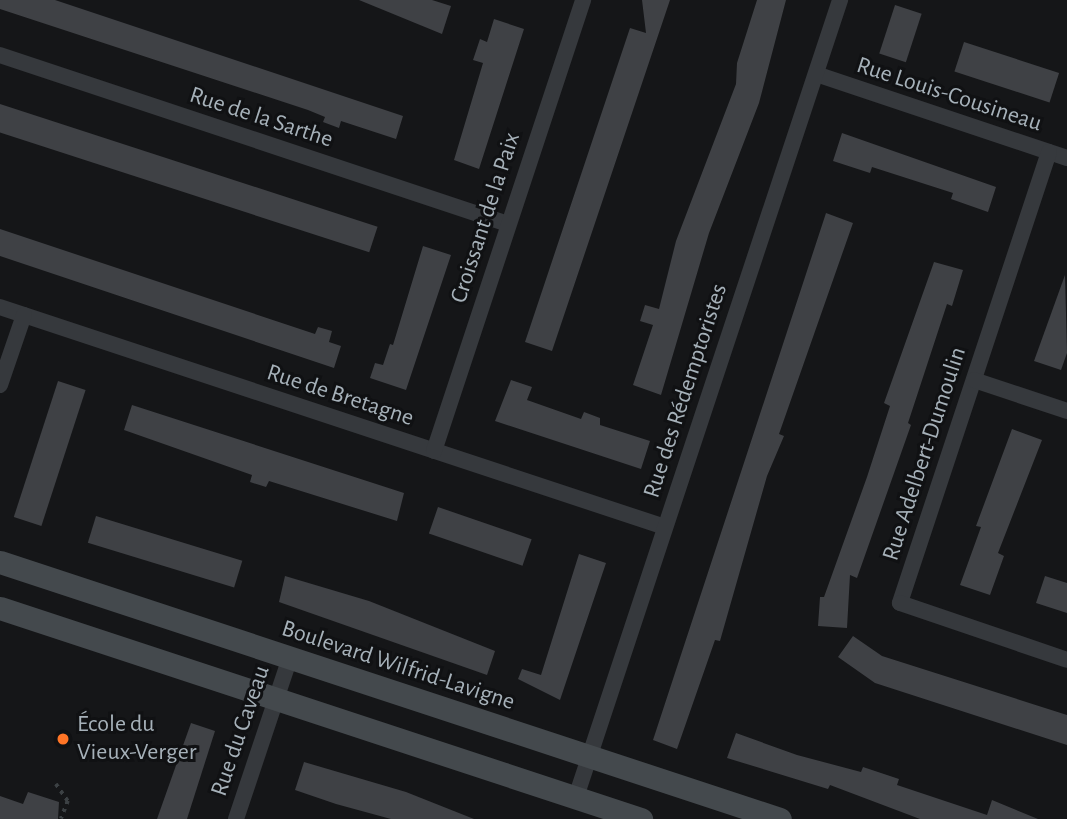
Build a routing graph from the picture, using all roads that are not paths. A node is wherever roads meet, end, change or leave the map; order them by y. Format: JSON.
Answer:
{"nodes":[{"id":1,"x":583,"y":0,"type":"edge"},
{"id":2,"x":840,"y":0,"type":"edge"},
{"id":3,"x":0,"y":55,"type":"edge"},
{"id":4,"x":816,"y":74,"type":"junction"},
{"id":5,"x":1049,"y":152,"type":"junction"},
{"id":6,"x":1067,"y":158,"type":"edge"},
{"id":7,"x":508,"y":224,"type":"junction"},
{"id":8,"x":0,"y":307,"type":"edge"},
{"id":9,"x":24,"y":316,"type":"junction"},
{"id":10,"x":974,"y":380,"type":"junction"},
{"id":11,"x":0,"y":385,"type":"edge"},
{"id":12,"x":1067,"y":411,"type":"edge"},
{"id":13,"x":434,"y":451,"type":"junction"},
{"id":14,"x":665,"y":527,"type":"junction"},
{"id":15,"x":0,"y":562,"type":"edge"},
{"id":16,"x":0,"y":608,"type":"edge"},
{"id":17,"x":290,"y":658,"type":"junction"},
{"id":18,"x":1067,"y":660,"type":"edge"},
{"id":19,"x":276,"y":699,"type":"junction"},
{"id":20,"x":589,"y":756,"type":"junction"},
{"id":21,"x":576,"y":797,"type":"junction"},
{"id":22,"x":236,"y":819,"type":"edge"},
{"id":23,"x":641,"y":819,"type":"edge"},
{"id":24,"x":780,"y":819,"type":"edge"}],
"edges":[{"from":1,"to":7,"type":"street","name":"Croissant de la Paix"},
{"from":2,"to":4,"type":"street","name":"Rue des Rédemptoristes"},
{"from":3,"to":7,"type":"street","name":"Rue de la Sarthe"},
{"from":4,"to":5,"type":"street","name":"Rue Louis-Cousineau"},
{"from":4,"to":14,"type":"street","name":"Rue des Rédemptoristes"},
{"from":5,"to":6,"type":"street","name":"Rue Louis-Cousineau"},
{"from":5,"to":10,"type":"street","name":"Rue Adelbert-Dumoulin"},
{"from":7,"to":13,"type":"street","name":"Croissant de la Paix"},
{"from":8,"to":9,"type":"street","name":"Rue de Bretagne"},
{"from":9,"to":11,"type":"street"},
{"from":9,"to":13,"type":"street","name":"Rue de Bretagne"},
{"from":10,"to":12,"type":"street"},
{"from":10,"to":18,"type":"street","name":"Rue Adelbert-Dumoulin"},
{"from":13,"to":14,"type":"street","name":"Rue de Bretagne"},
{"from":14,"to":20,"type":"street","name":"Rue des Rédemptoristes"},
{"from":15,"to":17,"type":"main road","name":"Boulevard Wilfrid-Lavigne"},
{"from":16,"to":19,"type":"main road"},
{"from":17,"to":19,"type":"street","name":"Rue du Caveau"},
{"from":17,"to":20,"type":"main road","name":"Boulevard Wilfrid-Lavigne"},
{"from":19,"to":21,"type":"main road"},
{"from":19,"to":22,"type":"street","name":"Rue du Caveau"},
{"from":20,"to":21,"type":"street","name":"Rue des Rédemptoristes"},
{"from":20,"to":24,"type":"main road","name":"Boulevard Wilfrid-Lavigne"},
{"from":21,"to":23,"type":"main road"}]}
